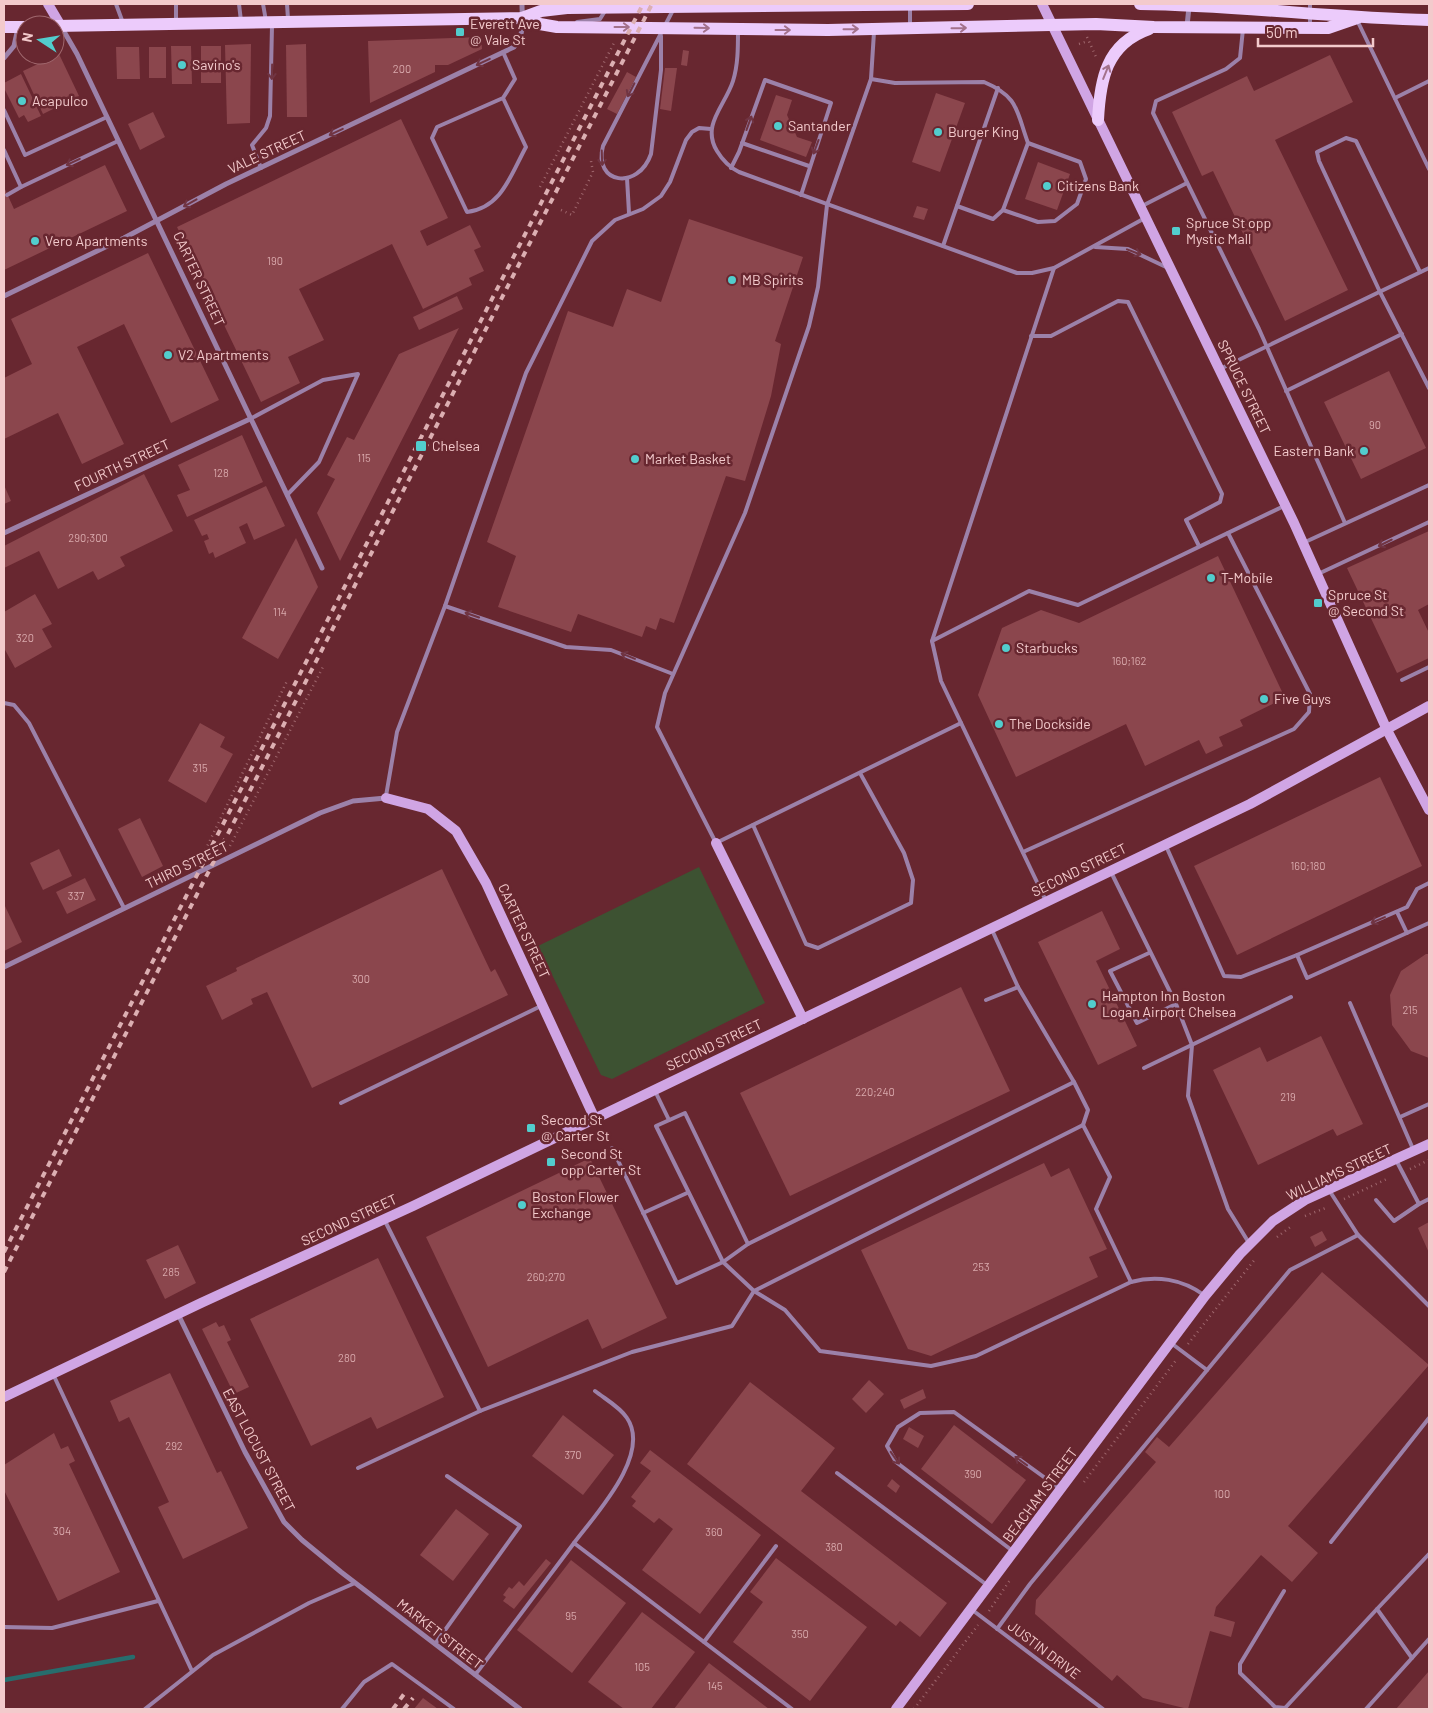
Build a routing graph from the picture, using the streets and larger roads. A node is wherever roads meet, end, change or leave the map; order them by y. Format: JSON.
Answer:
{"nodes":[{"id":1,"x":522,"y":4,"type":"edge"},
{"id":2,"x":910,"y":4,"type":"edge"},
{"id":3,"x":968,"y":4,"type":"edge"},
{"id":4,"x":1042,"y":4,"type":"edge"},
{"id":5,"x":1140,"y":4,"type":"edge"},
{"id":6,"x":1189,"y":4,"type":"edge"},
{"id":7,"x":606,"y":6,"type":"edge"},
{"id":8,"x":675,"y":6,"type":"edge"},
{"id":9,"x":770,"y":6,"type":"edge"},
{"id":10,"x":1310,"y":9,"type":"edge"},
{"id":11,"x":522,"y":18,"type":"junction"},
{"id":12,"x":1357,"y":18,"type":"junction"},
{"id":13,"x":1429,"y":20,"type":"edge"},
{"id":14,"x":65,"y":26,"type":"edge"},
{"id":15,"x":1053,"y":26,"type":"junction"},
{"id":16,"x":1154,"y":27,"type":"junction"},
{"id":17,"x":1187,"y":27,"type":"junction"},
{"id":18,"x":65,"y":39,"type":"edge"},
{"id":19,"x":15,"y":43,"type":"edge"},
{"id":20,"x":4,"y":58,"type":"edge"},
{"id":21,"x":1098,"y":120,"type":"junction"},
{"id":22,"x":156,"y":221,"type":"junction"},
{"id":23,"x":4,"y":296,"type":"edge"},
{"id":24,"x":250,"y":418,"type":"junction"},
{"id":25,"x":4,"y":533,"type":"edge"},
{"id":26,"x":322,"y":568,"type":"dead end"},
{"id":27,"x":1429,"y":706,"type":"edge"},
{"id":28,"x":1387,"y":730,"type":"junction"},
{"id":29,"x":386,"y":798,"type":"joint"},
{"id":30,"x":1429,"y":810,"type":"edge"},
{"id":31,"x":716,"y":843,"type":"road end"},
{"id":32,"x":4,"y":966,"type":"edge"},
{"id":33,"x":803,"y":1019,"type":"junction"},
{"id":34,"x":594,"y":1118,"type":"junction"},
{"id":35,"x":1429,"y":1144,"type":"edge"},
{"id":36,"x":1205,"y":1296,"type":"joint"},
{"id":37,"x":177,"y":1314,"type":"junction"},
{"id":38,"x":4,"y":1397,"type":"edge"},
{"id":39,"x":346,"y":1576,"type":"joint"},
{"id":40,"x":520,"y":1709,"type":"edge"},
{"id":41,"x":896,"y":1709,"type":"edge"}],
"edges":[{"from":1,"to":11,"type":"street","name":"VALE STREET"},
{"from":2,"to":3,"type":"main road"},
{"from":2,"to":9,"type":"main road"},
{"from":4,"to":15,"type":"main road","name":"SPRUCE STREET"},
{"from":5,"to":6,"type":"main road"},
{"from":6,"to":10,"type":"main road"},
{"from":6,"to":17,"type":"street"},
{"from":7,"to":8,"type":"main road"},
{"from":7,"to":11,"type":"main road"},
{"from":8,"to":9,"type":"main road"},
{"from":10,"to":12,"type":"main road"},
{"from":11,"to":14,"type":"main road"},
{"from":11,"to":15,"type":"main road","one_way":true},
{"from":11,"to":22,"type":"street","name":"VALE STREET","one_way":true},
{"from":12,"to":13,"type":"main road"},
{"from":12,"to":17,"type":"main road"},
{"from":15,"to":16,"type":"main road"},
{"from":15,"to":21,"type":"main road","name":"SPRUCE STREET"},
{"from":16,"to":17,"type":"main road"},
{"from":21,"to":16,"type":"main road","one_way":true},
{"from":18,"to":22,"type":"street","name":"CARTER STREET"},
{"from":19,"to":20,"type":"street"},
{"from":21,"to":28,"type":"main road","name":"SPRUCE STREET"},
{"from":22,"to":23,"type":"street","name":"VALE STREET"},
{"from":22,"to":24,"type":"street","name":"CARTER STREET"},
{"from":24,"to":25,"type":"street","name":"FOURTH STREET"},
{"from":24,"to":26,"type":"street","name":"CARTER STREET"},
{"from":27,"to":28,"type":"main road","name":"SECOND STREET"},
{"from":28,"to":30,"type":"main road","name":"SPRUCE STREET"},
{"from":28,"to":33,"type":"main road","name":"SECOND STREET"},
{"from":29,"to":32,"type":"street","name":"THIRD STREET"},
{"from":29,"to":34,"type":"main road","name":"CARTER STREET"},
{"from":31,"to":33,"type":"main road"},
{"from":33,"to":34,"type":"main road","name":"SECOND STREET"},
{"from":34,"to":37,"type":"main road","name":"SECOND STREET"},
{"from":35,"to":36,"type":"main road","name":"WILLIAMS STREET"},
{"from":36,"to":41,"type":"main road","name":"BEACHAM STREET"},
{"from":37,"to":38,"type":"main road","name":"SECOND STREET"},
{"from":37,"to":39,"type":"street","name":"EAST LOCUST STREET"},
{"from":39,"to":40,"type":"street","name":"MARKET STREET"}]}
